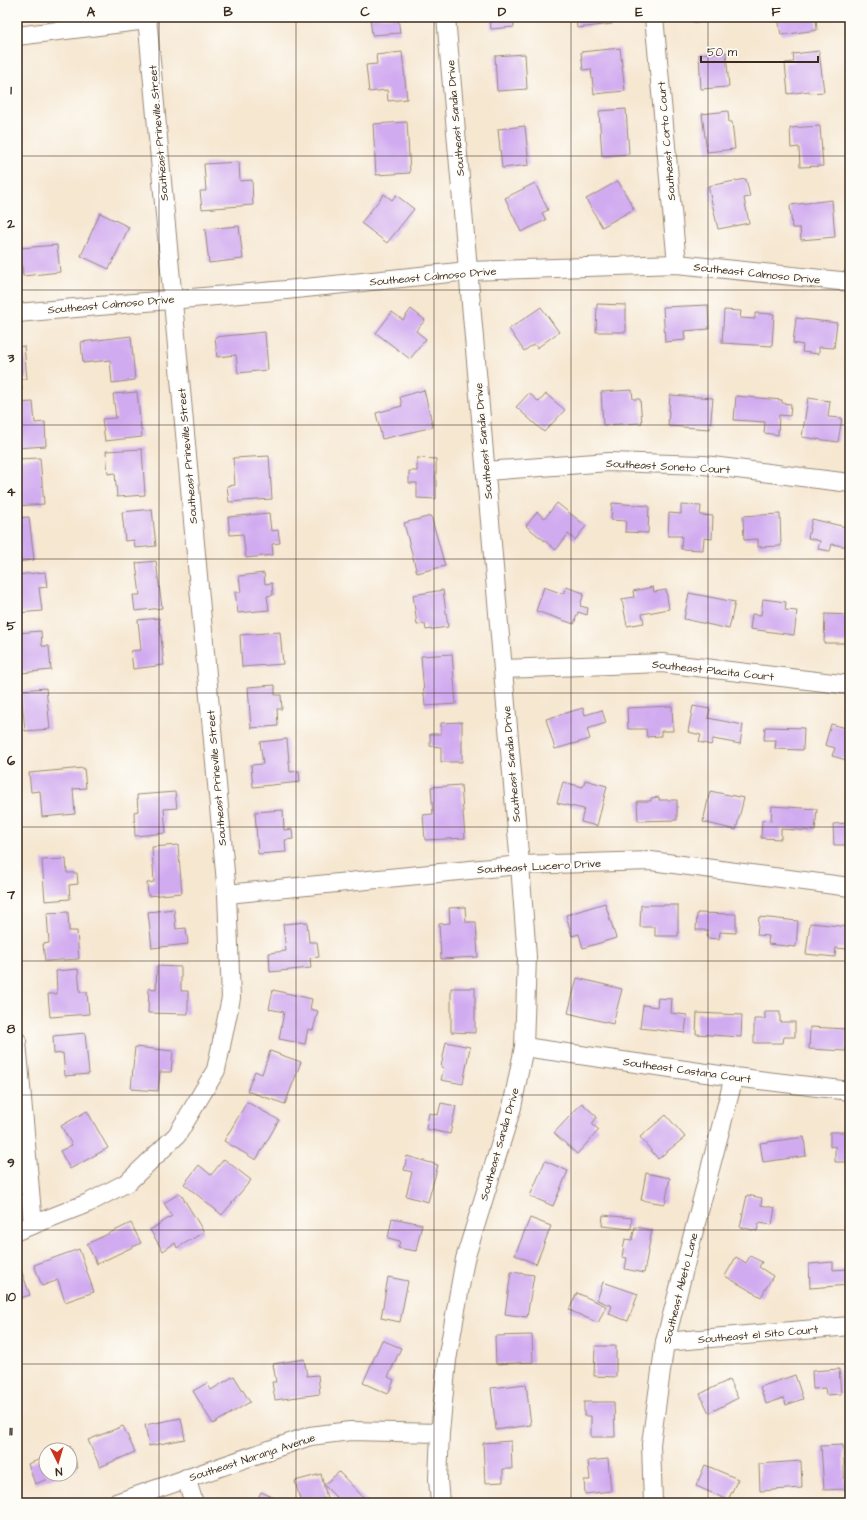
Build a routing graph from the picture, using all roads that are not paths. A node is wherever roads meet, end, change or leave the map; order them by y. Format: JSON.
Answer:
{"nodes":[{"id":1,"x":446,"y":17,"type":"edge"},
{"id":2,"x":654,"y":17,"type":"edge"},
{"id":3,"x":147,"y":18,"type":"edge"},
{"id":4,"x":17,"y":36,"type":"edge"},
{"id":5,"x":677,"y":264,"type":"junction"},
{"id":6,"x":468,"y":271,"type":"junction"},
{"id":7,"x":850,"y":282,"type":"edge"},
{"id":8,"x":172,"y":298,"type":"junction"},
{"id":9,"x":17,"y":313,"type":"edge"},
{"id":10,"x":486,"y":471,"type":"junction"},
{"id":11,"x":850,"y":483,"type":"edge"},
{"id":12,"x":503,"y":669,"type":"junction"},
{"id":13,"x":850,"y":685,"type":"edge"},
{"id":14,"x":520,"y":864,"type":"junction"},
{"id":15,"x":850,"y":887,"type":"edge"},
{"id":16,"x":227,"y":894,"type":"junction"},
{"id":17,"x":17,"y":1041,"type":"edge"},
{"id":18,"x":524,"y":1047,"type":"junction"},
{"id":19,"x":734,"y":1077,"type":"junction"},
{"id":20,"x":850,"y":1090,"type":"edge"},
{"id":21,"x":25,"y":1228,"type":"edge"},
{"id":22,"x":850,"y":1326,"type":"edge"},
{"id":23,"x":665,"y":1342,"type":"junction"},
{"id":24,"x":440,"y":1433,"type":"junction"},
{"id":25,"x":186,"y":1478,"type":"junction"},
{"id":26,"x":116,"y":1503,"type":"edge"},
{"id":27,"x":194,"y":1503,"type":"edge"},
{"id":28,"x":440,"y":1503,"type":"edge"},
{"id":29,"x":653,"y":1503,"type":"edge"}],
"edges":[{"from":1,"to":6,"type":"street","name":"Southeast Sandia Drive"},
{"from":2,"to":5,"type":"street","name":"Southeast Corto Court"},
{"from":3,"to":4,"type":"street"},
{"from":3,"to":8,"type":"street","name":"Southeast Prineville Street"},
{"from":5,"to":6,"type":"street","name":"Southeast Calmoso Drive"},
{"from":5,"to":7,"type":"street","name":"Southeast Calmoso Drive"},
{"from":6,"to":8,"type":"street","name":"Southeast Calmoso Drive"},
{"from":6,"to":10,"type":"street","name":"Southeast Sandia Drive"},
{"from":8,"to":9,"type":"street","name":"Southeast Calmoso Drive"},
{"from":8,"to":16,"type":"street","name":"Southeast Prineville Street"},
{"from":10,"to":11,"type":"street","name":"Southeast Soneto Court"},
{"from":10,"to":12,"type":"street","name":"Southeast Sandia Drive"},
{"from":12,"to":13,"type":"street","name":"Southeast Placita Court"},
{"from":12,"to":14,"type":"street","name":"Southeast Sandia Drive"},
{"from":14,"to":15,"type":"street","name":"Southeast Lucero Drive"},
{"from":14,"to":16,"type":"street","name":"Southeast Lucero Drive"},
{"from":14,"to":18,"type":"street","name":"Southeast Sandia Drive"},
{"from":16,"to":21,"type":"street","name":"Southeast Prineville Street"},
{"from":17,"to":21,"type":"street"},
{"from":18,"to":19,"type":"street","name":"Southeast Castana Court"},
{"from":18,"to":24,"type":"street","name":"Southeast Sandia Drive"},
{"from":19,"to":20,"type":"street","name":"Southeast Castana Court"},
{"from":19,"to":23,"type":"street","name":"Southeast Abeto Lane"},
{"from":22,"to":23,"type":"street","name":"Southeast el Sito Court"},
{"from":23,"to":29,"type":"street","name":"Southeast Abeto Lane"},
{"from":24,"to":25,"type":"street","name":"Southeast Naranja Avenue"},
{"from":24,"to":28,"type":"street","name":"Southeast Sandia Drive"},
{"from":25,"to":26,"type":"street","name":"Southeast Naranja Avenue"},
{"from":25,"to":27,"type":"street"}]}
